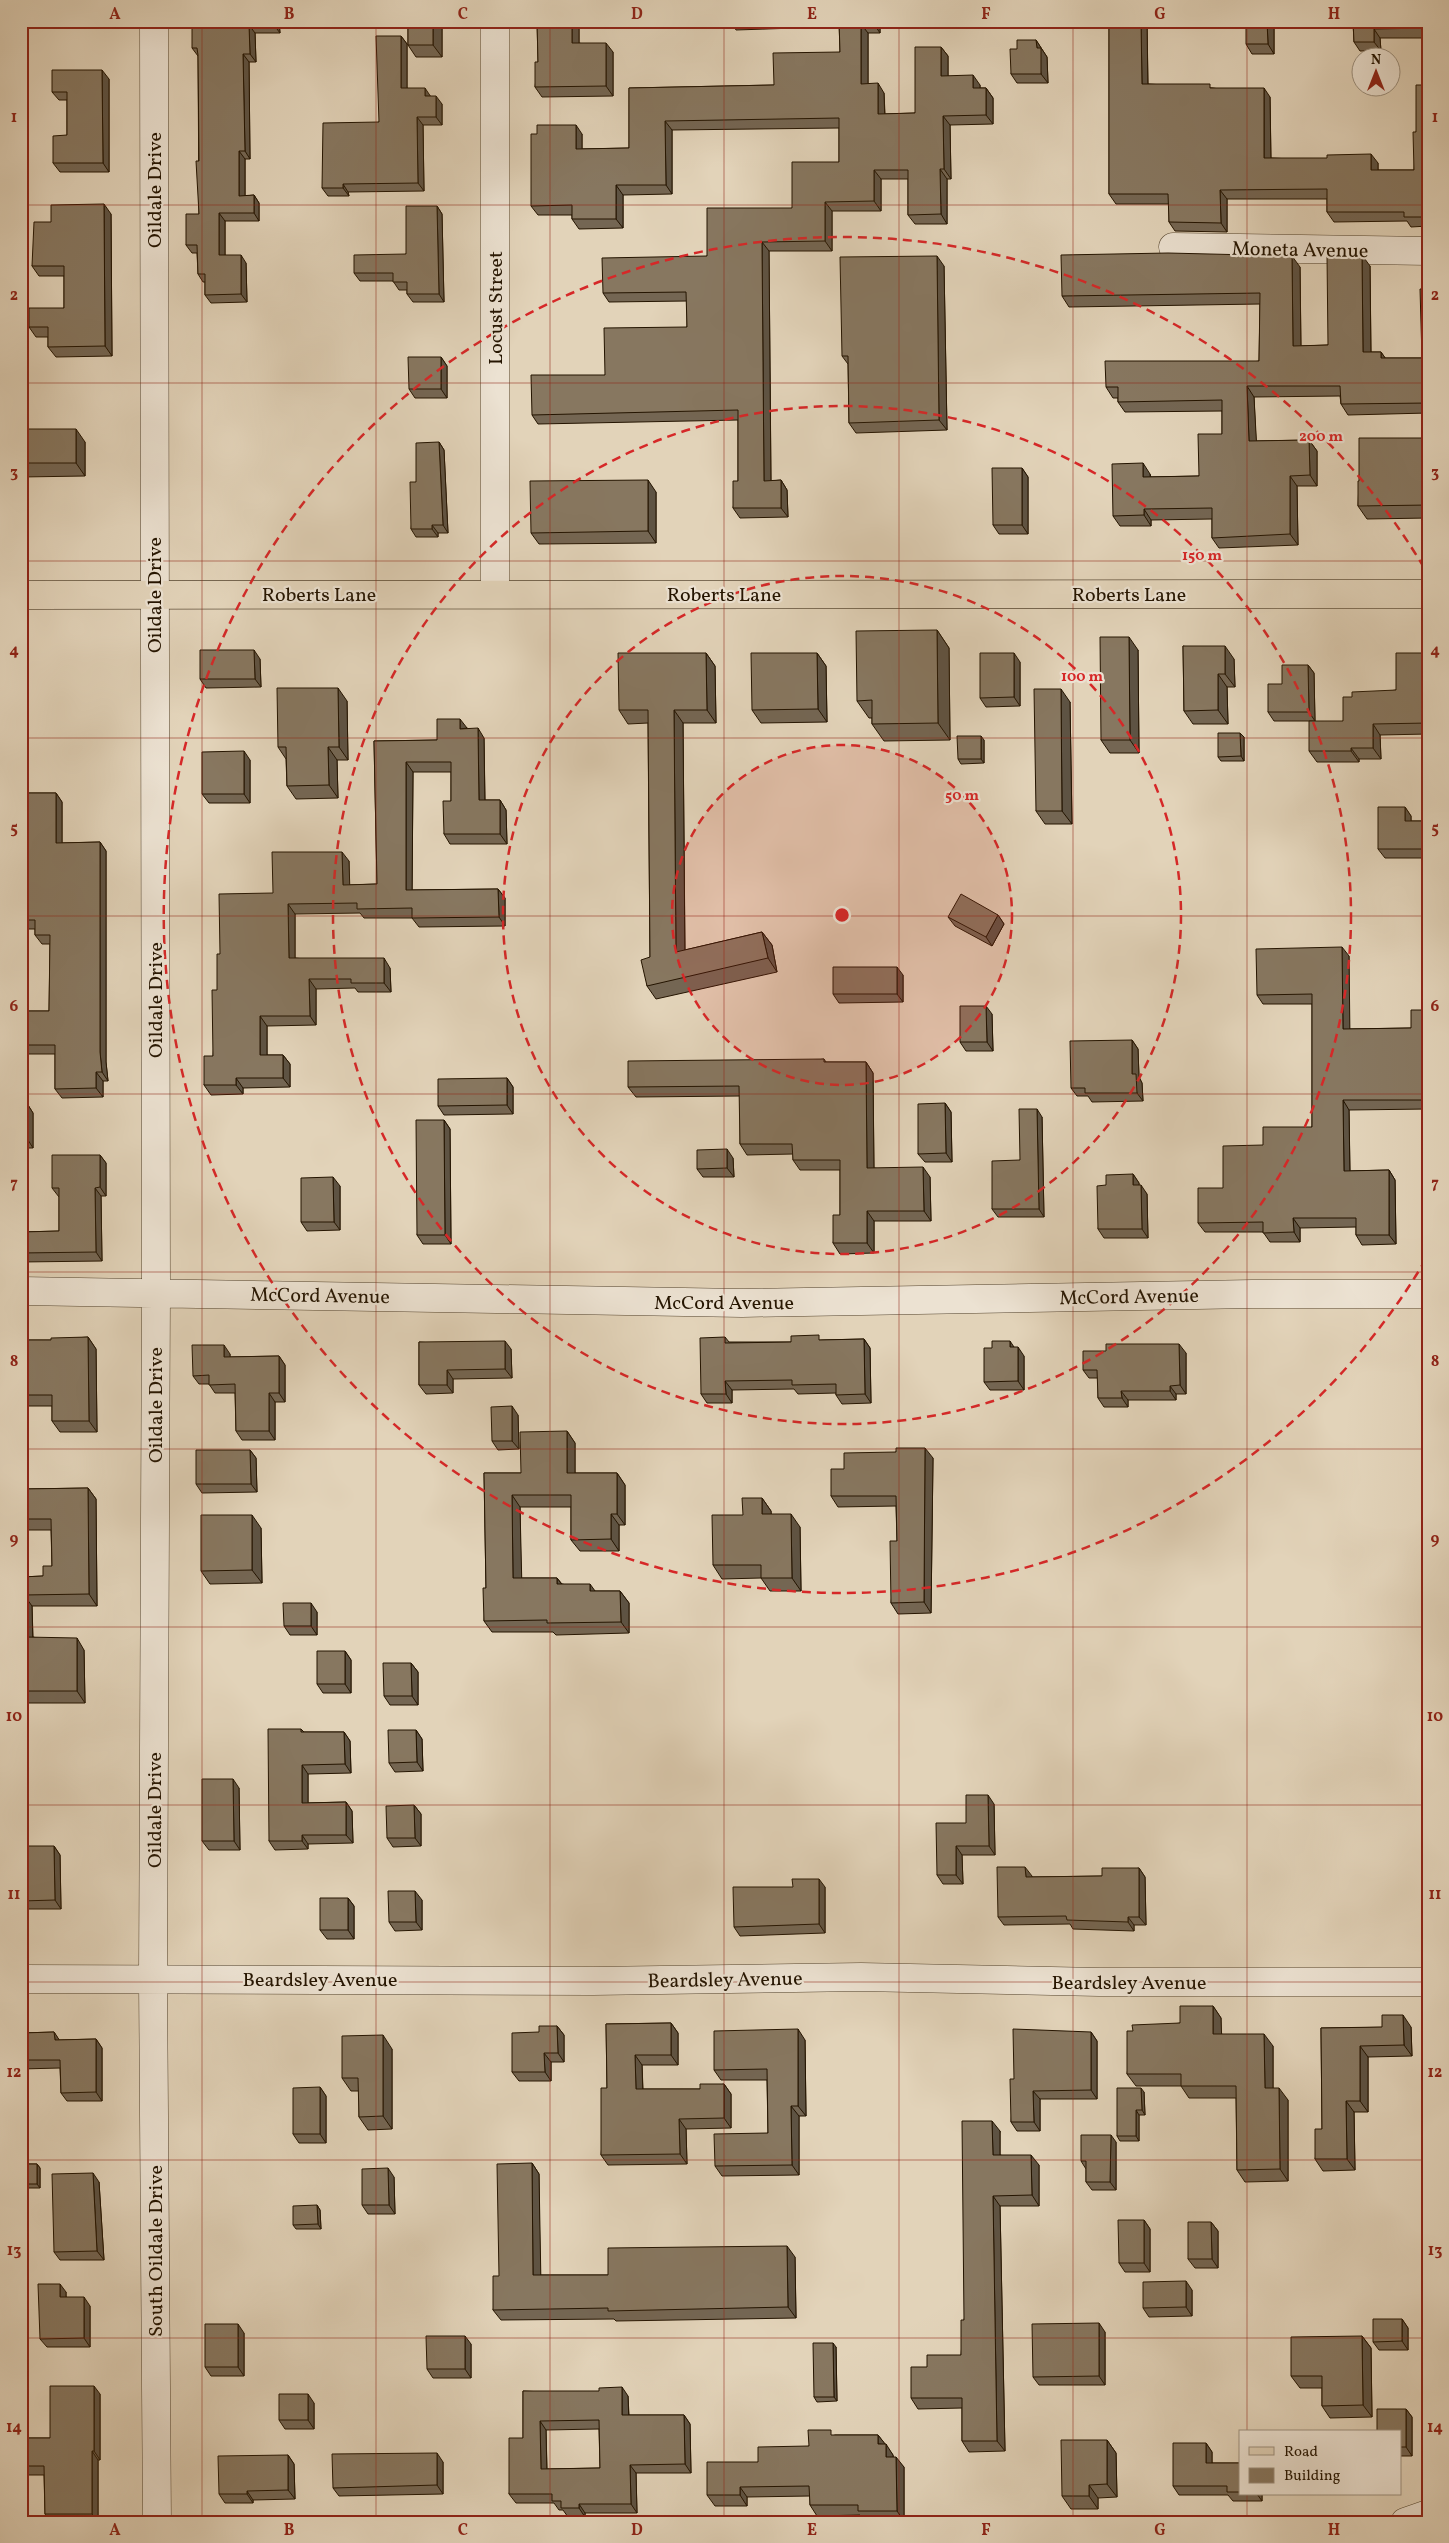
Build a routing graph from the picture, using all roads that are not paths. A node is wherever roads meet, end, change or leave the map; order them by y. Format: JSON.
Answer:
{"nodes":[{"id":1,"x":154,"y":21,"type":"edge"},
{"id":2,"x":495,"y":21,"type":"edge"},
{"id":3,"x":1173,"y":247,"type":"dead end"},
{"id":4,"x":1428,"y":251,"type":"edge"},
{"id":5,"x":154,"y":594,"type":"junction"},
{"id":6,"x":495,"y":594,"type":"junction"},
{"id":7,"x":1428,"y":594,"type":"edge"},
{"id":8,"x":21,"y":595,"type":"edge"},
{"id":9,"x":21,"y":1291,"type":"edge"},
{"id":10,"x":156,"y":1292,"type":"junction"},
{"id":11,"x":1428,"y":1294,"type":"edge"},
{"id":12,"x":21,"y":1979,"type":"edge"},
{"id":13,"x":154,"y":1979,"type":"junction"},
{"id":14,"x":1428,"y":1982,"type":"edge"},
{"id":15,"x":1428,"y":2514,"type":"edge"},
{"id":16,"x":157,"y":2522,"type":"edge"},
{"id":17,"x":1405,"y":2522,"type":"edge"}],
"edges":[{"from":1,"to":5,"type":"street","name":"Oildale Drive"},
{"from":2,"to":6,"type":"street","name":"Locust Street"},
{"from":3,"to":4,"type":"street","name":"Moneta Avenue"},
{"from":5,"to":6,"type":"main road","name":"Roberts Lane"},
{"from":5,"to":8,"type":"main road","name":"Roberts Lane"},
{"from":5,"to":10,"type":"street","name":"Oildale Drive"},
{"from":6,"to":7,"type":"main road","name":"Roberts Lane"},
{"from":9,"to":10,"type":"street","name":"McCord Avenue"},
{"from":10,"to":11,"type":"street","name":"McCord Avenue"},
{"from":10,"to":13,"type":"street","name":"Oildale Drive"},
{"from":12,"to":13,"type":"street","name":"Beardsley Avenue"},
{"from":13,"to":14,"type":"street","name":"Beardsley Avenue"},
{"from":13,"to":16,"type":"street","name":"South Oildale Drive"},
{"from":15,"to":17,"type":"street"}]}
